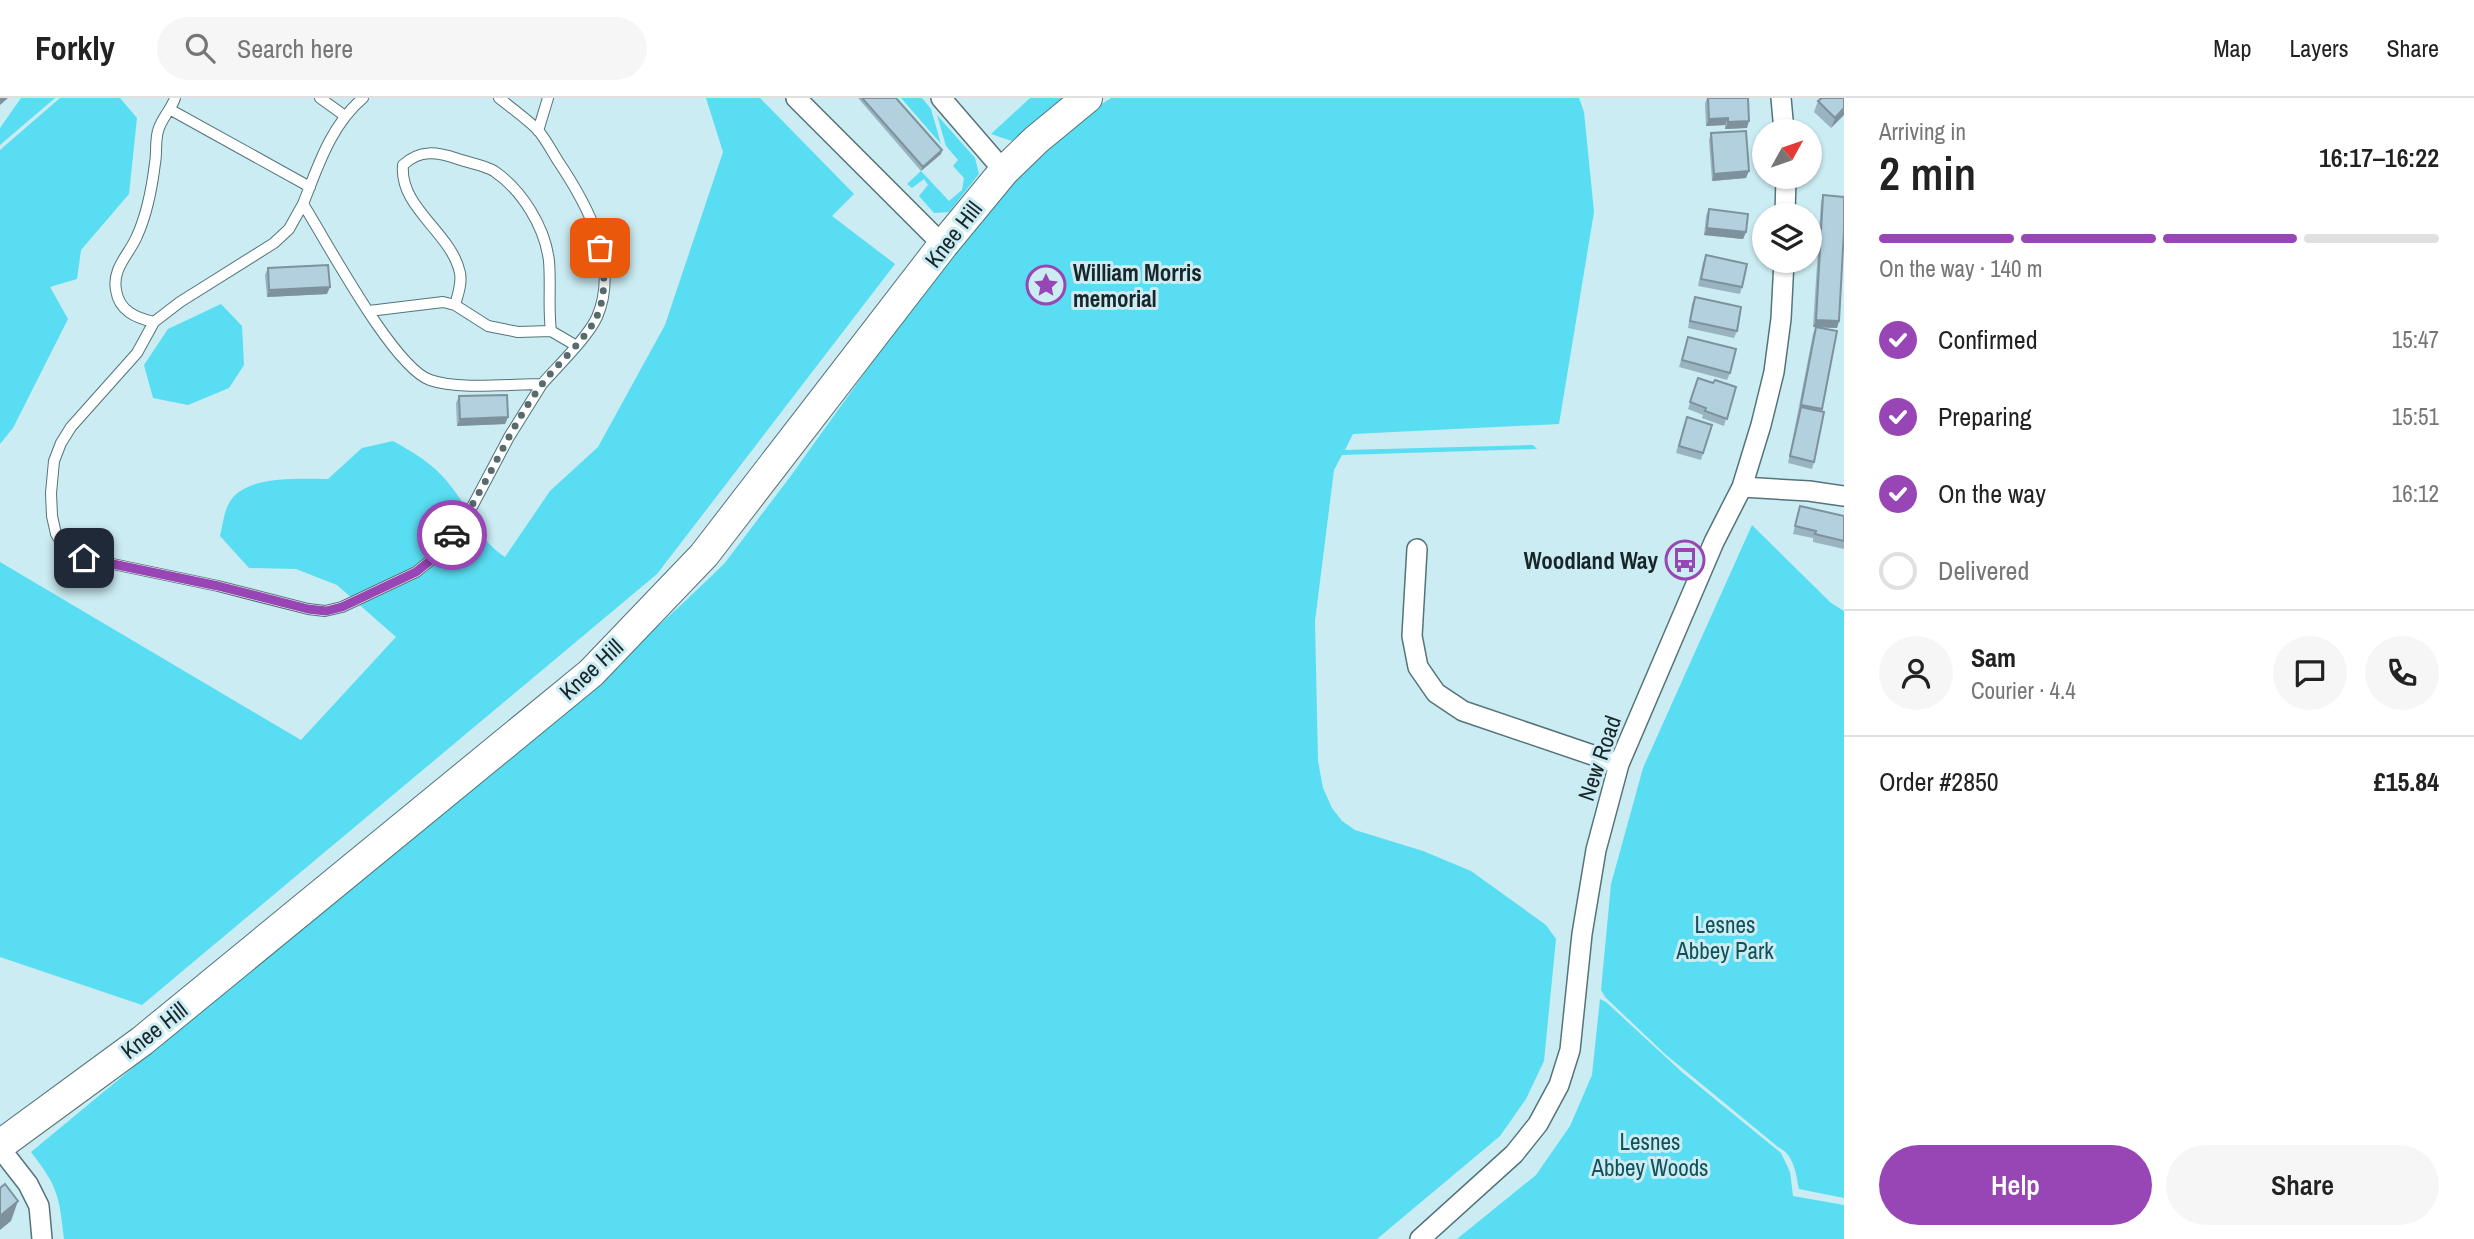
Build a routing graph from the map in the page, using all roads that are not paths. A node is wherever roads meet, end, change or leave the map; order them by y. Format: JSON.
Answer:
{"nodes":[{"id":1,"x":175,"y":98,"type":"edge"},
{"id":2,"x":320,"y":98,"type":"edge"},
{"id":3,"x":363,"y":98,"type":"edge"},
{"id":4,"x":499,"y":98,"type":"edge"},
{"id":5,"x":548,"y":98,"type":"edge"},
{"id":6,"x":796,"y":98,"type":"edge"},
{"id":7,"x":942,"y":98,"type":"edge"},
{"id":8,"x":1087,"y":98,"type":"edge"},
{"id":9,"x":1781,"y":98,"type":"edge"},
{"id":10,"x":171,"y":110,"type":"junction"},
{"id":11,"x":345,"y":116,"type":"junction"},
{"id":12,"x":1783,"y":119,"type":"edge"},
{"id":13,"x":538,"y":131,"type":"junction"},
{"id":14,"x":1004,"y":171,"type":"junction"},
{"id":15,"x":310,"y":187,"type":"junction"},
{"id":16,"x":303,"y":204,"type":"junction"},
{"id":17,"x":943,"y":245,"type":"junction"},
{"id":18,"x":1783,"y":273,"type":"edge"},
{"id":19,"x":455,"y":305,"type":"junction"},
{"id":20,"x":369,"y":311,"type":"junction"},
{"id":21,"x":155,"y":322,"type":"junction"},
{"id":22,"x":551,"y":331,"type":"junction"},
{"id":23,"x":575,"y":345,"type":"junction"},
{"id":24,"x":542,"y":384,"type":"junction"},
{"id":25,"x":1742,"y":487,"type":"junction"},
{"id":26,"x":1844,"y":496,"type":"edge"},
{"id":27,"x":1417,"y":549,"type":"dead end"},
{"id":28,"x":1619,"y":764,"type":"junction"},
{"id":29,"x":0,"y":1147,"type":"edge"},
{"id":30,"x":42,"y":1239,"type":"edge"},
{"id":31,"x":1420,"y":1239,"type":"edge"}],
"edges":[{"from":1,"to":10,"type":"lane"},
{"from":2,"to":11,"type":"lane"},
{"from":3,"to":11,"type":"lane"},
{"from":4,"to":13,"type":"lane"},
{"from":5,"to":13,"type":"lane"},
{"from":6,"to":17,"type":"street"},
{"from":7,"to":14,"type":"street"},
{"from":8,"to":14,"type":"main road","name":"Knee Hill"},
{"from":9,"to":12,"type":"street"},
{"from":10,"to":15,"type":"lane"},
{"from":10,"to":21,"type":"lane"},
{"from":11,"to":15,"type":"lane"},
{"from":13,"to":23,"type":"lane"},
{"from":14,"to":17,"type":"main road","name":"Knee Hill"},
{"from":15,"to":16,"type":"lane"},
{"from":16,"to":20,"type":"lane"},
{"from":16,"to":21,"type":"lane"},
{"from":17,"to":29,"type":"main road","name":"Knee Hill"},
{"from":18,"to":25,"type":"street","name":"New Road"},
{"from":19,"to":20,"type":"lane"},
{"from":19,"to":22,"type":"lane"},
{"from":19,"to":22,"type":"lane"},
{"from":20,"to":24,"type":"lane"},
{"from":21,"to":24,"type":"lane"},
{"from":22,"to":23,"type":"lane"},
{"from":23,"to":24,"type":"lane"},
{"from":25,"to":26,"type":"street"},
{"from":25,"to":28,"type":"street","name":"New Road"},
{"from":27,"to":28,"type":"street"},
{"from":28,"to":31,"type":"street","name":"New Road"},
{"from":29,"to":30,"type":"street"}]}
